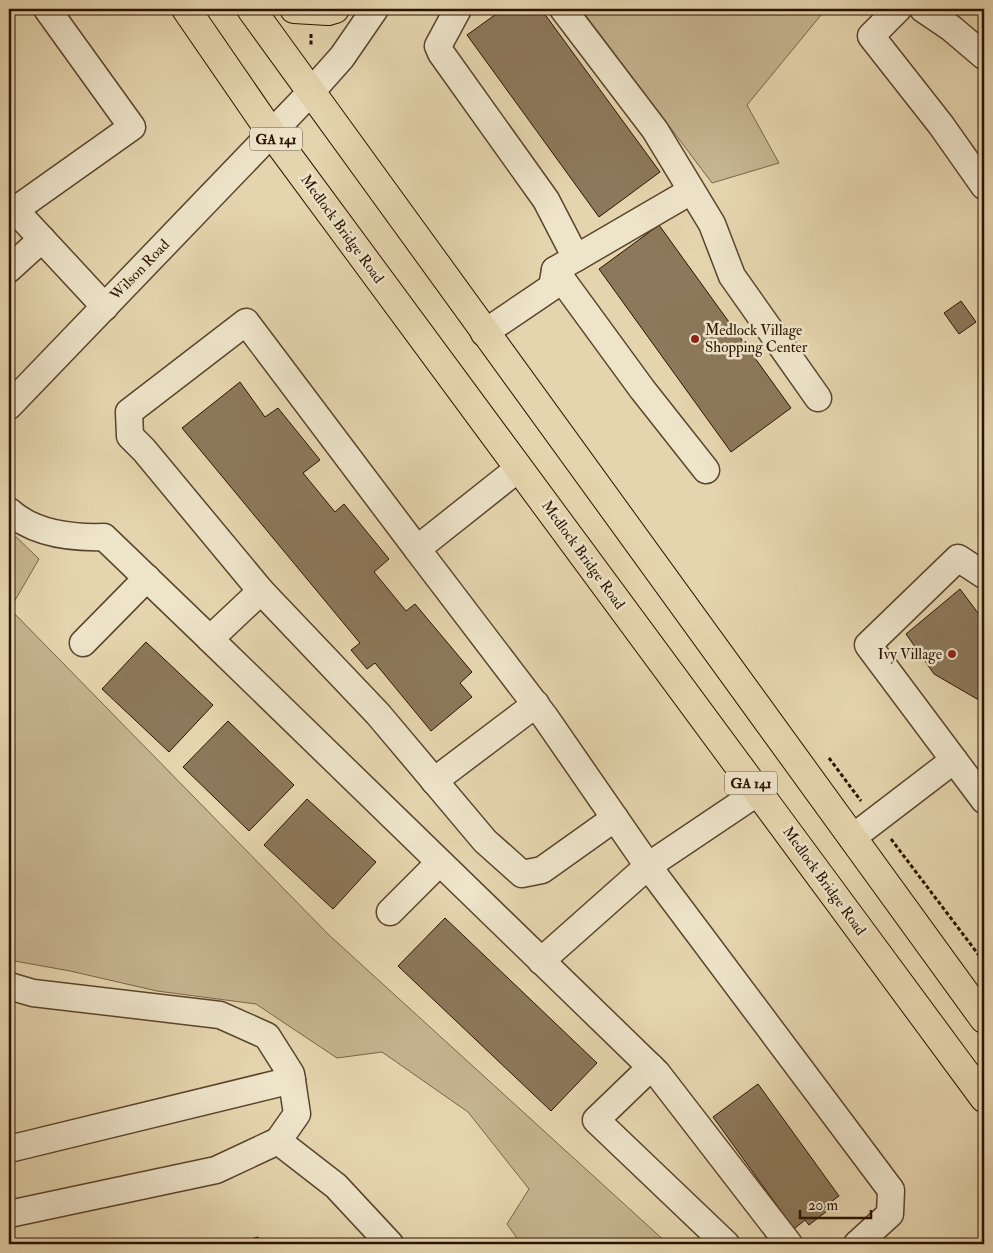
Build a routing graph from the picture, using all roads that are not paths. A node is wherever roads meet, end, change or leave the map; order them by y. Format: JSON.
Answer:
{"nodes":[{"id":1,"x":47,"y":9,"type":"edge"},
{"id":2,"x":186,"y":9,"type":"edge"},
{"id":3,"x":251,"y":9,"type":"edge"},
{"id":4,"x":294,"y":9,"type":"edge"},
{"id":5,"x":335,"y":9,"type":"edge"},
{"id":6,"x":375,"y":9,"type":"edge"},
{"id":7,"x":458,"y":9,"type":"edge"},
{"id":8,"x":562,"y":9,"type":"edge"},
{"id":9,"x":898,"y":9,"type":"edge"},
{"id":10,"x":923,"y":9,"type":"edge"},
{"id":11,"x":984,"y":56,"type":"edge"},
{"id":12,"x":310,"y":93,"type":"junction"},
{"id":13,"x":272,"y":134,"type":"junction"},
{"id":14,"x":984,"y":186,"type":"edge"},
{"id":15,"x":691,"y":191,"type":"junction"},
{"id":16,"x":12,"y":206,"type":"edge"},
{"id":17,"x":42,"y":239,"type":"junction"},
{"id":18,"x":565,"y":264,"type":"junction"},
{"id":19,"x":9,"y":269,"type":"edge"},
{"id":20,"x":104,"y":306,"type":"junction"},
{"id":21,"x":484,"y":333,"type":"junction"},
{"id":22,"x":818,"y":398,"type":"dead end"},
{"id":23,"x":9,"y":406,"type":"edge"},
{"id":24,"x":519,"y":468,"type":"junction"},
{"id":25,"x":706,"y":470,"type":"dead end"},
{"id":26,"x":9,"y":511,"type":"edge"},
{"id":27,"x":417,"y":549,"type":"junction"},
{"id":28,"x":984,"y":575,"type":"edge"},
{"id":29,"x":147,"y":578,"type":"junction"},
{"id":30,"x":261,"y":591,"type":"junction"},
{"id":31,"x":210,"y":638,"type":"junction"},
{"id":32,"x":83,"y":643,"type":"dead end"},
{"id":33,"x":536,"y":704,"type":"junction"},
{"id":34,"x":954,"y":760,"type":"junction"},
{"id":35,"x":434,"y":781,"type":"junction"},
{"id":36,"x":758,"y":792,"type":"junction"},
{"id":37,"x":984,"y":800,"type":"edge"},
{"id":38,"x":614,"y":818,"type":"junction"},
{"id":39,"x":852,"y":838,"type":"junction"},
{"id":40,"x":439,"y":863,"type":"junction"},
{"id":41,"x":648,"y":866,"type":"junction"},
{"id":42,"x":390,"y":912,"type":"dead end"},
{"id":43,"x":541,"y":961,"type":"junction"},
{"id":44,"x":9,"y":986,"type":"edge"},
{"id":45,"x":984,"y":1020,"type":"edge"},
{"id":46,"x":651,"y":1067,"type":"junction"},
{"id":47,"x":292,"y":1080,"type":"junction"},
{"id":48,"x":984,"y":1098,"type":"edge"},
{"id":49,"x":278,"y":1141,"type":"junction"},
{"id":50,"x":9,"y":1148,"type":"edge"},
{"id":51,"x":9,"y":1214,"type":"edge"},
{"id":52,"x":783,"y":1243,"type":"edge"},
{"id":53,"x":390,"y":1244,"type":"edge"},
{"id":54,"x":726,"y":1244,"type":"edge"},
{"id":55,"x":857,"y":1244,"type":"edge"}],
"edges":[{"from":1,"to":16,"type":"street"},
{"from":2,"to":13,"type":"highway","name":"Medlock Bridge Road","number":"GA 141"},
{"from":3,"to":12,"type":"highway","number":"GA 141"},
{"from":4,"to":5,"type":"highway"},
{"from":6,"to":12,"type":"street","name":"Wilson Road"},
{"from":7,"to":18,"type":"street"},
{"from":8,"to":15,"type":"street"},
{"from":9,"to":14,"type":"street"},
{"from":10,"to":11,"type":"street"},
{"from":12,"to":13,"type":"street","name":"Wilson Road"},
{"from":12,"to":21,"type":"highway","number":"GA 141"},
{"from":13,"to":20,"type":"street","name":"Wilson Road"},
{"from":13,"to":24,"type":"highway","name":"Medlock Bridge Road","number":"GA 141"},
{"from":15,"to":18,"type":"street"},
{"from":15,"to":22,"type":"street"},
{"from":16,"to":17,"type":"street"},
{"from":17,"to":19,"type":"street"},
{"from":17,"to":20,"type":"street"},
{"from":18,"to":21,"type":"street"},
{"from":18,"to":25,"type":"street"},
{"from":20,"to":23,"type":"street","name":"Wilson Road"},
{"from":21,"to":39,"type":"highway","number":"GA 141"},
{"from":24,"to":27,"type":"street"},
{"from":24,"to":36,"type":"highway","name":"Medlock Bridge Road","number":"GA 141"},
{"from":26,"to":29,"type":"street"},
{"from":27,"to":30,"type":"street"},
{"from":27,"to":33,"type":"street"},
{"from":28,"to":34,"type":"street"},
{"from":29,"to":31,"type":"street"},
{"from":29,"to":32,"type":"street"},
{"from":30,"to":31,"type":"street"},
{"from":30,"to":35,"type":"street"},
{"from":31,"to":40,"type":"street"},
{"from":33,"to":35,"type":"street"},
{"from":33,"to":38,"type":"street"},
{"from":34,"to":37,"type":"street"},
{"from":34,"to":39,"type":"street"},
{"from":35,"to":38,"type":"street"},
{"from":36,"to":41,"type":"street"},
{"from":36,"to":48,"type":"highway","name":"Medlock Bridge Road","number":"GA 141"},
{"from":38,"to":41,"type":"street"},
{"from":39,"to":45,"type":"highway","number":"GA 141"},
{"from":40,"to":42,"type":"street"},
{"from":40,"to":43,"type":"street"},
{"from":41,"to":43,"type":"street"},
{"from":41,"to":55,"type":"street"},
{"from":43,"to":46,"type":"street"},
{"from":44,"to":47,"type":"street"},
{"from":46,"to":52,"type":"street"},
{"from":46,"to":54,"type":"street"},
{"from":47,"to":49,"type":"street"},
{"from":47,"to":50,"type":"street"},
{"from":49,"to":51,"type":"street"},
{"from":49,"to":53,"type":"street"}]}
